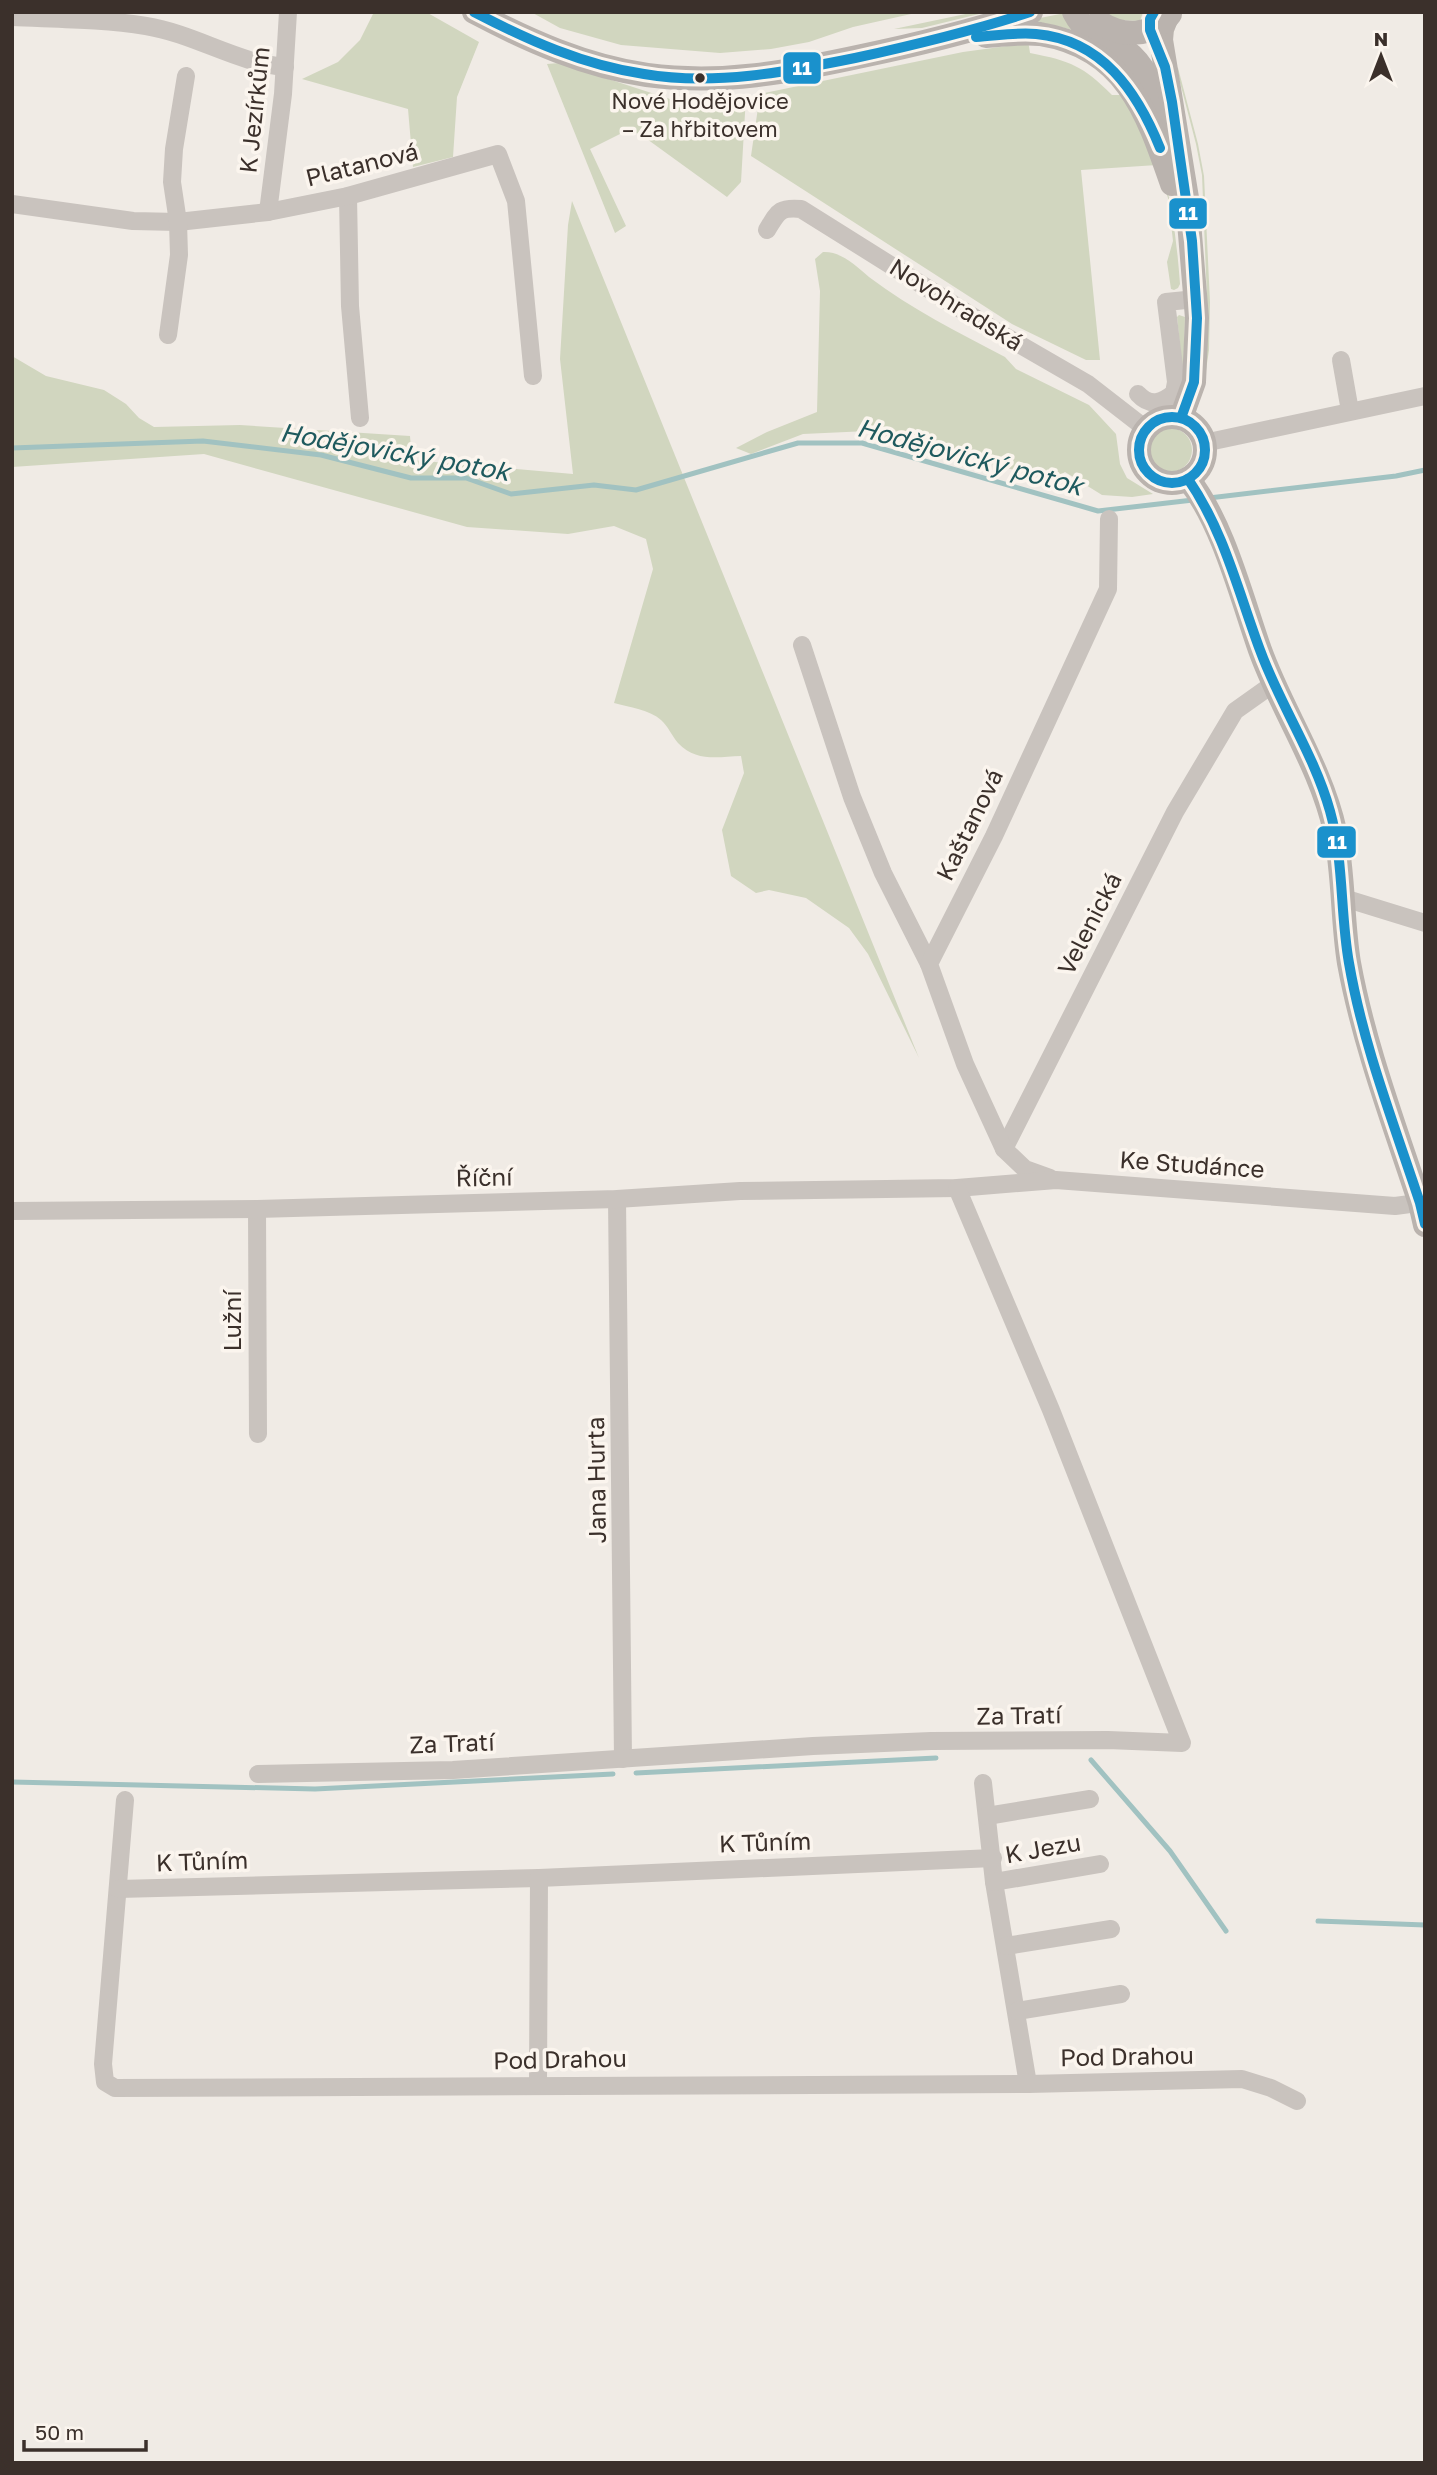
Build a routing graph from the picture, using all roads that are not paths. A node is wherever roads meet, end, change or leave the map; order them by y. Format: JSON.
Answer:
{"nodes":[{"id":1,"x":288,"y":12,"type":"edge"},
{"id":2,"x":474,"y":12,"type":"edge"},
{"id":3,"x":1031,"y":12,"type":"edge"},
{"id":4,"x":1084,"y":13,"type":"edge"},
{"id":5,"x":12,"y":16,"type":"edge"},
{"id":6,"x":1160,"y":18,"type":"edge"},
{"id":7,"x":936,"y":40,"type":"junction"},
{"id":8,"x":285,"y":67,"type":"junction"},
{"id":9,"x":186,"y":76,"type":"dead end"},
{"id":10,"x":1178,"y":148,"type":"junction"},
{"id":11,"x":348,"y":196,"type":"junction"},
{"id":12,"x":12,"y":204,"type":"edge"},
{"id":13,"x":268,"y":212,"type":"junction"},
{"id":14,"x":178,"y":222,"type":"junction"},
{"id":15,"x":767,"y":230,"type":"dead end"},
{"id":16,"x":1192,"y":241,"type":"junction"},
{"id":17,"x":164,"y":325,"type":"dead end"},
{"id":18,"x":1340,"y":360,"type":"dead end"},
{"id":19,"x":533,"y":376,"type":"dead end"},
{"id":20,"x":1185,"y":382,"type":"junction"},
{"id":21,"x":1138,"y":394,"type":"dead end"},
{"id":22,"x":1425,"y":396,"type":"edge"},
{"id":23,"x":1350,"y":411,"type":"junction"},
{"id":24,"x":360,"y":418,"type":"dead end"},
{"id":25,"x":1181,"y":418,"type":"junction"},
{"id":26,"x":1146,"y":429,"type":"junction"},
{"id":27,"x":1204,"y":443,"type":"junction"},
{"id":28,"x":1199,"y":494,"type":"junction"},
{"id":29,"x":1109,"y":519,"type":"dead end"},
{"id":30,"x":802,"y":645,"type":"dead end"},
{"id":31,"x":1273,"y":684,"type":"junction"},
{"id":32,"x":1344,"y":898,"type":"junction"},
{"id":33,"x":1425,"y":923,"type":"edge"},
{"id":34,"x":929,"y":964,"type":"junction"},
{"id":35,"x":1004,"y":1149,"type":"junction"},
{"id":36,"x":1056,"y":1180,"type":"junction"},
{"id":37,"x":957,"y":1188,"type":"junction"},
{"id":38,"x":617,"y":1199,"type":"junction"},
{"id":39,"x":257,"y":1209,"type":"junction"},
{"id":40,"x":1423,"y":1210,"type":"edge"},
{"id":41,"x":12,"y":1211,"type":"edge"},
{"id":42,"x":258,"y":1434,"type":"dead end"},
{"id":43,"x":623,"y":1759,"type":"junction"},
{"id":44,"x":258,"y":1774,"type":"dead end"},
{"id":45,"x":984,"y":1783,"type":"dead end"},
{"id":46,"x":1090,"y":1799,"type":"dead end"},
{"id":47,"x":125,"y":1800,"type":"dead end"},
{"id":48,"x":987,"y":1816,"type":"junction"},
{"id":49,"x":993,"y":1858,"type":"junction"},
{"id":50,"x":1100,"y":1864,"type":"dead end"},
{"id":51,"x":539,"y":1878,"type":"junction"},
{"id":52,"x":994,"y":1882,"type":"junction"},
{"id":53,"x":118,"y":1889,"type":"junction"},
{"id":54,"x":1111,"y":1929,"type":"dead end"},
{"id":55,"x":1006,"y":1945,"type":"junction"},
{"id":56,"x":1121,"y":1994,"type":"dead end"},
{"id":57,"x":1017,"y":2011,"type":"junction"},
{"id":58,"x":538,"y":2084,"type":"junction"},
{"id":59,"x":1028,"y":2084,"type":"junction"},
{"id":60,"x":1297,"y":2101,"type":"dead end"}],
"edges":[{"from":1,"to":8,"type":"street","name":"K Jezírkům"},
{"from":2,"to":7,"type":"main road"},
{"from":3,"to":7,"type":"main road"},
{"from":4,"to":6,"type":"main road"},
{"from":4,"to":10,"type":"main road"},
{"from":5,"to":8,"type":"street"},
{"from":6,"to":10,"type":"main road"},
{"from":7,"to":16,"type":"main road"},
{"from":8,"to":13,"type":"street","name":"K Jezírkům"},
{"from":9,"to":14,"type":"street"},
{"from":10,"to":16,"type":"main road"},
{"from":11,"to":13,"type":"street","name":"Platanová"},
{"from":11,"to":19,"type":"street","name":"Platanová"},
{"from":11,"to":24,"type":"street"},
{"from":12,"to":14,"type":"street","name":"Platanová"},
{"from":13,"to":14,"type":"street","name":"Platanová"},
{"from":14,"to":17,"type":"street"},
{"from":15,"to":26,"type":"street","name":"Novohradská"},
{"from":16,"to":20,"type":"main road"},
{"from":18,"to":23,"type":"street"},
{"from":20,"to":21,"type":"street"},
{"from":20,"to":25,"type":"main road"},
{"from":22,"to":23,"type":"street"},
{"from":23,"to":27,"type":"street"},
{"from":25,"to":26,"type":"main road"},
{"from":25,"to":27,"type":"main road"},
{"from":26,"to":28,"type":"main road"},
{"from":27,"to":28,"type":"main road"},
{"from":28,"to":31,"type":"main road"},
{"from":29,"to":34,"type":"street","name":"Kaštanová"},
{"from":30,"to":34,"type":"street"},
{"from":31,"to":32,"type":"main road"},
{"from":31,"to":35,"type":"street","name":"Velenická"},
{"from":32,"to":33,"type":"street"},
{"from":32,"to":40,"type":"main road"},
{"from":34,"to":35,"type":"street"},
{"from":35,"to":36,"type":"street"},
{"from":36,"to":37,"type":"street","name":"Ke Studánce"},
{"from":36,"to":40,"type":"street","name":"Ke Studánce"},
{"from":37,"to":38,"type":"street","name":"Říční"},
{"from":37,"to":43,"type":"street","name":"Za Tratí"},
{"from":38,"to":39,"type":"street","name":"Říční"},
{"from":38,"to":43,"type":"street","name":"Jana Hurta"},
{"from":39,"to":41,"type":"street","name":"Říční"},
{"from":39,"to":42,"type":"street","name":"Lužní"},
{"from":43,"to":44,"type":"street","name":"Za Tratí"},
{"from":45,"to":48,"type":"street","name":"K Jezu"},
{"from":46,"to":48,"type":"street","name":"K Jezu"},
{"from":47,"to":53,"type":"street","name":"Pod Drahou"},
{"from":48,"to":49,"type":"street","name":"K Jezu"},
{"from":49,"to":51,"type":"street","name":"K Tůním"},
{"from":49,"to":52,"type":"street","name":"K Jezu"},
{"from":50,"to":52,"type":"street","name":"K Jezu"},
{"from":51,"to":53,"type":"street","name":"K Tůním"},
{"from":51,"to":58,"type":"street"},
{"from":52,"to":55,"type":"street","name":"K Jezu"},
{"from":53,"to":58,"type":"street","name":"Pod Drahou"},
{"from":54,"to":55,"type":"street"},
{"from":55,"to":57,"type":"street","name":"K Jezu"},
{"from":56,"to":57,"type":"street"},
{"from":57,"to":59,"type":"street","name":"K Jezu"},
{"from":58,"to":59,"type":"street","name":"Pod Drahou"},
{"from":59,"to":60,"type":"street","name":"Pod Drahou"}]}
